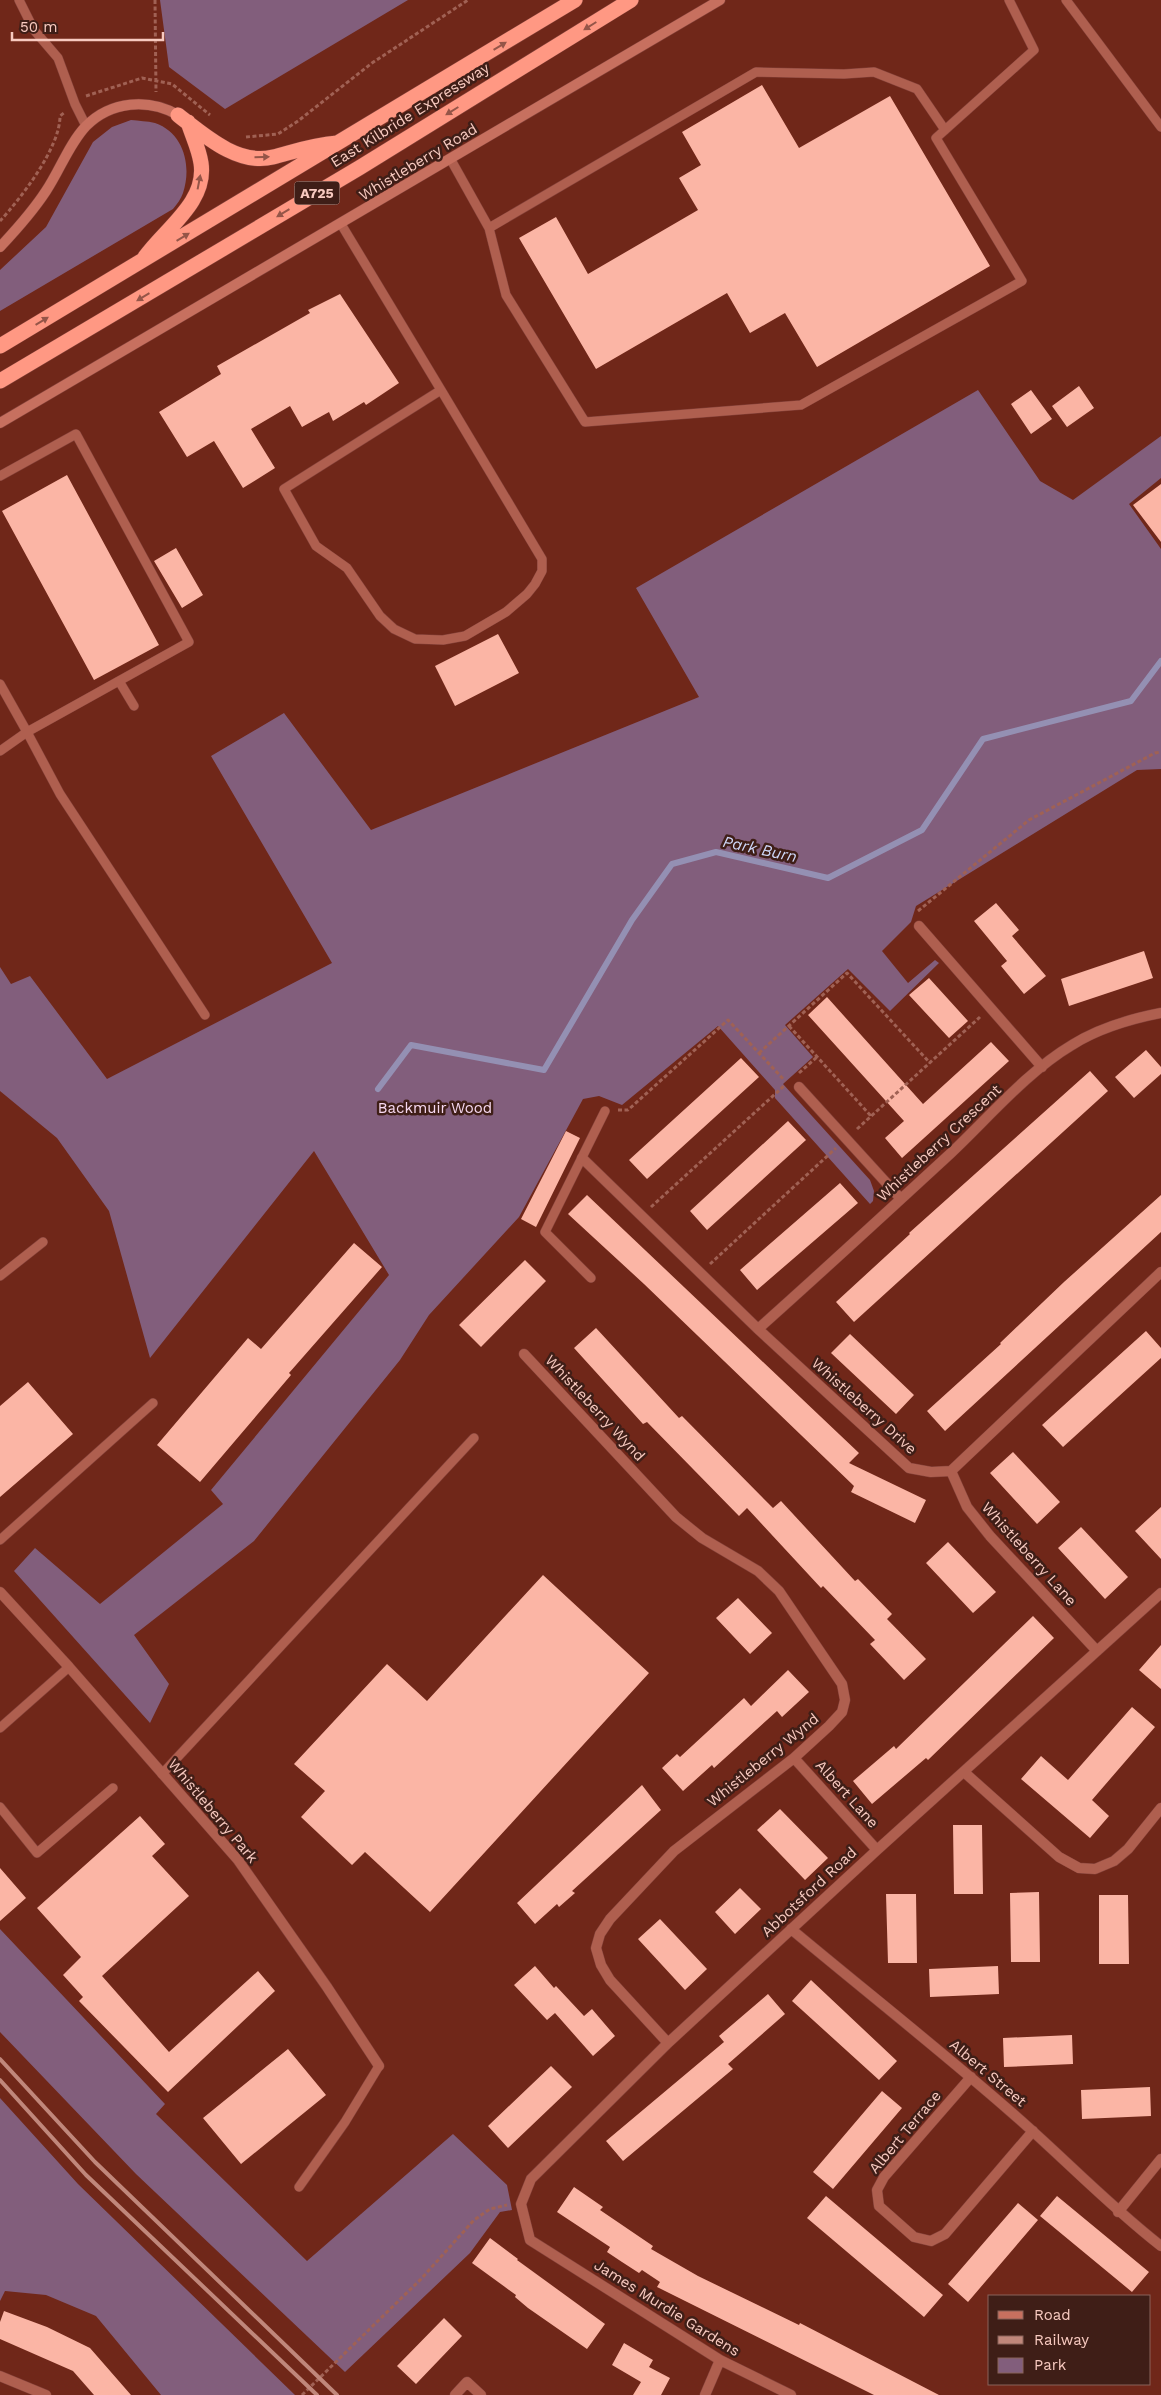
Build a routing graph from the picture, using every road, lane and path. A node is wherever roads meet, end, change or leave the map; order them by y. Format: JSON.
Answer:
{"nodes":[{"id":1,"x":19,"y":0,"type":"edge"},
{"id":2,"x":155,"y":0,"type":"edge"},
{"id":3,"x":468,"y":0,"type":"edge"},
{"id":4,"x":575,"y":0,"type":"edge"},
{"id":5,"x":631,"y":0,"type":"edge"},
{"id":6,"x":720,"y":0,"type":"edge"},
{"id":7,"x":1009,"y":0,"type":"edge"},
{"id":8,"x":1066,"y":0,"type":"edge"},
{"id":9,"x":183,"y":118,"type":"junction"},
{"id":10,"x":212,"y":118,"type":"dead end"},
{"id":11,"x":86,"y":126,"type":"junction"},
{"id":12,"x":1161,"y":127,"type":"edge"},
{"id":13,"x":945,"y":130,"type":"junction"},
{"id":14,"x":241,"y":137,"type":"dead end"},
{"id":15,"x":339,"y":143,"type":"junction"},
{"id":16,"x":451,"y":160,"type":"junction"},
{"id":17,"x":341,"y":224,"type":"junction"},
{"id":18,"x":489,"y":228,"type":"junction"},
{"id":19,"x":0,"y":247,"type":"edge"},
{"id":20,"x":141,"y":262,"type":"junction"},
{"id":21,"x":0,"y":346,"type":"edge"},
{"id":22,"x":0,"y":381,"type":"edge"},
{"id":23,"x":441,"y":390,"type":"junction"},
{"id":24,"x":0,"y":423,"type":"edge"},
{"id":25,"x":0,"y":476,"type":"edge"},
{"id":26,"x":119,"y":681,"type":"junction"},
{"id":27,"x":0,"y":684,"type":"edge"},
{"id":28,"x":134,"y":706,"type":"dead end"},
{"id":29,"x":26,"y":732,"type":"junction"},
{"id":30,"x":0,"y":750,"type":"edge"},
{"id":31,"x":1161,"y":752,"type":"edge"},
{"id":32,"x":919,"y":926,"type":"joint"},
{"id":33,"x":990,"y":1008,"type":"junction"},
{"id":34,"x":1161,"y":1013,"type":"edge"},
{"id":35,"x":205,"y":1015,"type":"dead end"},
{"id":36,"x":788,"y":1026,"type":"junction"},
{"id":37,"x":760,"y":1052,"type":"junction"},
{"id":38,"x":817,"y":1057,"type":"junction"},
{"id":39,"x":930,"y":1063,"type":"junction"},
{"id":40,"x":1042,"y":1067,"type":"junction"},
{"id":41,"x":787,"y":1084,"type":"junction"},
{"id":42,"x":798,"y":1086,"type":"dead end"},
{"id":43,"x":605,"y":1110,"type":"joint"},
{"id":44,"x":871,"y":1116,"type":"junction"},
{"id":45,"x":846,"y":1139,"type":"junction"},
{"id":46,"x":582,"y":1158,"type":"junction"},
{"id":47,"x":902,"y":1199,"type":"junction"},
{"id":48,"x":641,"y":1215,"type":"junction"},
{"id":49,"x":44,"y":1242,"type":"dead end"},
{"id":50,"x":1161,"y":1272,"type":"edge"},
{"id":51,"x":700,"y":1273,"type":"junction"},
{"id":52,"x":0,"y":1276,"type":"edge"},
{"id":53,"x":591,"y":1278,"type":"dead end"},
{"id":54,"x":758,"y":1329,"type":"junction"},
{"id":55,"x":524,"y":1354,"type":"dead end"},
{"id":56,"x":153,"y":1403,"type":"dead end"},
{"id":57,"x":474,"y":1438,"type":"dead end"},
{"id":58,"x":951,"y":1471,"type":"junction"},
{"id":59,"x":0,"y":1540,"type":"edge"},
{"id":60,"x":0,"y":1592,"type":"edge"},
{"id":61,"x":1159,"y":1598,"type":"edge"},
{"id":62,"x":1097,"y":1651,"type":"junction"},
{"id":63,"x":69,"y":1667,"type":"junction"},
{"id":64,"x":0,"y":1728,"type":"edge"},
{"id":65,"x":794,"y":1758,"type":"junction"},
{"id":66,"x":964,"y":1772,"type":"junction"},
{"id":67,"x":162,"y":1774,"type":"junction"},
{"id":68,"x":113,"y":1788,"type":"dead end"},
{"id":69,"x":0,"y":1807,"type":"edge"},
{"id":70,"x":1161,"y":1808,"type":"edge"},
{"id":71,"x":877,"y":1850,"type":"junction"},
{"id":72,"x":791,"y":1929,"type":"junction"},
{"id":73,"x":668,"y":2043,"type":"junction"},
{"id":74,"x":379,"y":2066,"type":"joint"},
{"id":75,"x":971,"y":2077,"type":"junction"},
{"id":76,"x":1033,"y":2131,"type":"junction"},
{"id":77,"x":1161,"y":2159,"type":"edge"},
{"id":78,"x":299,"y":2187,"type":"dead end"},
{"id":79,"x":512,"y":2200,"type":"dead end"},
{"id":80,"x":1118,"y":2212,"type":"junction"},
{"id":81,"x":530,"y":2240,"type":"joint"},
{"id":82,"x":1161,"y":2246,"type":"edge"},
{"id":83,"x":720,"y":2360,"type":"junction"},
{"id":84,"x":0,"y":2376,"type":"edge"},
{"id":85,"x":46,"y":2395,"type":"edge"},
{"id":86,"x":302,"y":2395,"type":"edge"},
{"id":87,"x":456,"y":2395,"type":"edge"},
{"id":88,"x":481,"y":2395,"type":"edge"},
{"id":89,"x":705,"y":2395,"type":"edge"},
{"id":90,"x":791,"y":2395,"type":"edge"}],
"edges":[{"from":1,"to":11,"type":"lane"},
{"from":2,"to":10,"type":"path"},
{"from":3,"to":14,"type":"path"},
{"from":15,"to":4,"type":"highway","name":"East Kilbride Expressway","number":"A725","one_way":true},
{"from":5,"to":22,"type":"highway","name":"East Kilbride Expressway","number":"A725","one_way":true},
{"from":6,"to":16,"type":"main road","name":"Whistleberry Road"},
{"from":7,"to":13,"type":"lane"},
{"from":8,"to":12,"type":"lane"},
{"from":9,"to":11,"type":"main road"},
{"from":9,"to":15,"type":"highway","one_way":true},
{"from":20,"to":9,"type":"highway","one_way":true},
{"from":11,"to":19,"type":"main road"},
{"from":13,"to":18,"type":"lane"},
{"from":13,"to":18,"type":"lane"},
{"from":20,"to":15,"type":"highway","name":"East Kilbride Expressway","number":"A725","one_way":true},
{"from":16,"to":17,"type":"main road","name":"Whistleberry Road"},
{"from":16,"to":18,"type":"lane"},
{"from":17,"to":23,"type":"lane"},
{"from":17,"to":24,"type":"main road","name":"Whistleberry Road"},
{"from":21,"to":20,"type":"highway","name":"East Kilbride Expressway","number":"A725","one_way":true},
{"from":23,"to":23,"type":"lane"},
{"from":25,"to":26,"type":"lane"},
{"from":26,"to":28,"type":"lane"},
{"from":26,"to":29,"type":"lane"},
{"from":27,"to":29,"type":"lane"},
{"from":29,"to":30,"type":"lane"},
{"from":29,"to":35,"type":"lane"},
{"from":31,"to":32,"type":"path"},
{"from":32,"to":33,"type":"street"},
{"from":33,"to":39,"type":"path"},
{"from":33,"to":40,"type":"street"},
{"from":34,"to":40,"type":"street","name":"Whistleberry Crescent"},
{"from":36,"to":37,"type":"path"},
{"from":36,"to":38,"type":"path"},
{"from":36,"to":39,"type":"path"},
{"from":37,"to":41,"type":"path"},
{"from":37,"to":43,"type":"path"},
{"from":38,"to":41,"type":"path"},
{"from":38,"to":44,"type":"path"},
{"from":39,"to":44,"type":"path"},
{"from":40,"to":47,"type":"street","name":"Whistleberry Crescent"},
{"from":41,"to":48,"type":"path"},
{"from":42,"to":45,"type":"street"},
{"from":43,"to":46,"type":"lane"},
{"from":44,"to":45,"type":"path"},
{"from":45,"to":47,"type":"street"},
{"from":45,"to":51,"type":"path"},
{"from":46,"to":48,"type":"street","name":"Whistleberry Drive"},
{"from":46,"to":53,"type":"lane"},
{"from":47,"to":54,"type":"street","name":"Whistleberry Crescent"},
{"from":48,"to":51,"type":"street","name":"Whistleberry Drive"},
{"from":49,"to":52,"type":"lane"},
{"from":50,"to":58,"type":"street"},
{"from":51,"to":54,"type":"street","name":"Whistleberry Drive"},
{"from":54,"to":58,"type":"street","name":"Whistleberry Drive"},
{"from":55,"to":65,"type":"street","name":"Whistleberry Wynd"},
{"from":56,"to":59,"type":"lane"},
{"from":57,"to":67,"type":"lane"},
{"from":58,"to":62,"type":"street","name":"Whistleberry Lane"},
{"from":60,"to":63,"type":"street","name":"Whistleberry Park"},
{"from":61,"to":62,"type":"street","name":"Abbotsford Road"},
{"from":62,"to":66,"type":"street","name":"Abbotsford Road"},
{"from":63,"to":64,"type":"lane"},
{"from":63,"to":67,"type":"street","name":"Whistleberry Park"},
{"from":65,"to":71,"type":"street","name":"Albert Lane"},
{"from":65,"to":73,"type":"street","name":"Whistleberry Wynd"},
{"from":66,"to":70,"type":"street"},
{"from":66,"to":71,"type":"street","name":"Abbotsford Road"},
{"from":67,"to":74,"type":"street","name":"Whistleberry Park"},
{"from":68,"to":69,"type":"lane"},
{"from":71,"to":72,"type":"street","name":"Abbotsford Road"},
{"from":72,"to":73,"type":"street","name":"Abbotsford Road"},
{"from":72,"to":75,"type":"street","name":"Albert Street"},
{"from":73,"to":81,"type":"street","name":"Abbotsford Road"},
{"from":74,"to":78,"type":"lane"},
{"from":75,"to":76,"type":"street","name":"Albert Street"},
{"from":75,"to":76,"type":"street","name":"Albert Terrace"},
{"from":76,"to":80,"type":"street","name":"Albert Street"},
{"from":77,"to":80,"type":"street"},
{"from":79,"to":86,"type":"path"},
{"from":80,"to":82,"type":"street","name":"Albert Street"},
{"from":81,"to":83,"type":"street","name":"James Murdie Gardens"},
{"from":83,"to":89,"type":"street"},
{"from":83,"to":90,"type":"street","name":"James Murdie Gardens"},
{"from":84,"to":85,"type":"street"},
{"from":87,"to":88,"type":"street"}]}
